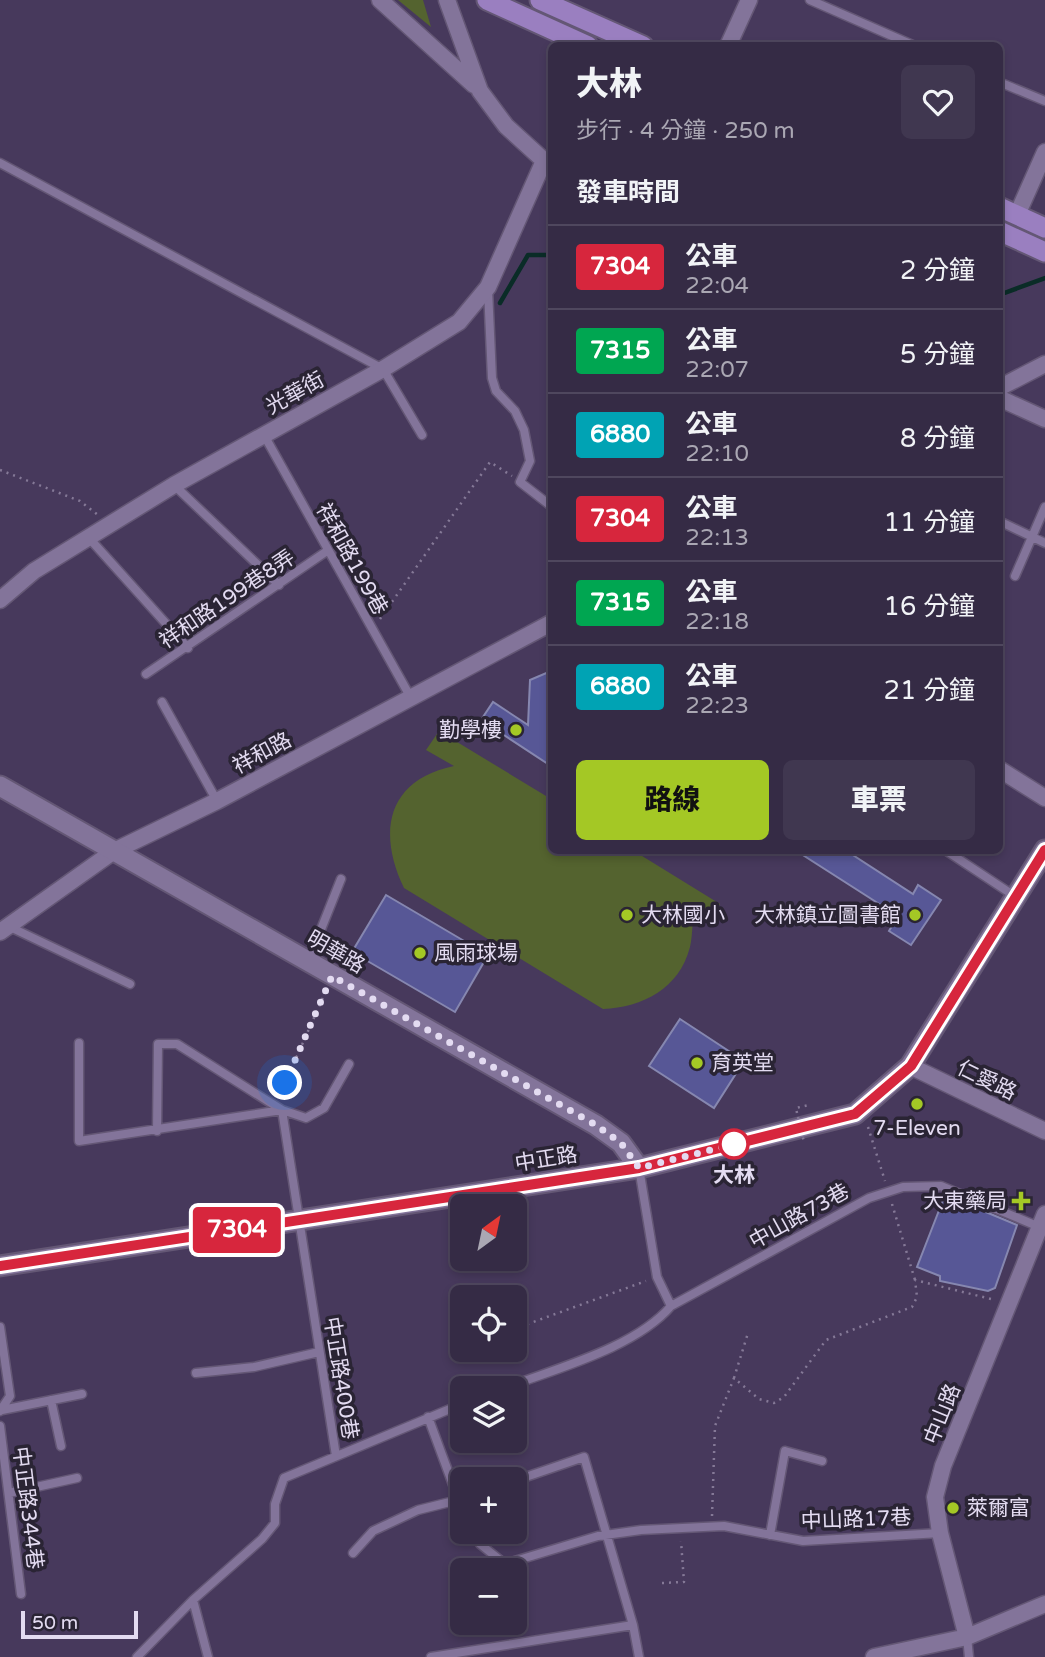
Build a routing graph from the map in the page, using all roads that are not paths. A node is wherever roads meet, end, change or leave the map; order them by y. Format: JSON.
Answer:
{"nodes":[{"id":1,"x":380,"y":0,"type":"edge"},
{"id":2,"x":447,"y":0,"type":"edge"},
{"id":3,"x":487,"y":0,"type":"edge"},
{"id":4,"x":540,"y":0,"type":"edge"},
{"id":5,"x":749,"y":0,"type":"edge"},
{"id":6,"x":810,"y":0,"type":"edge"},
{"id":7,"x":579,"y":42,"type":"edge"},
{"id":8,"x":634,"y":42,"type":"edge"},
{"id":9,"x":730,"y":42,"type":"edge"},
{"id":10,"x":906,"y":42,"type":"edge"},
{"id":11,"x":1003,"y":84,"type":"edge"},
{"id":12,"x":480,"y":91,"type":"junction"},
{"id":13,"x":1045,"y":101,"type":"edge"},
{"id":14,"x":1045,"y":152,"type":"edge"},
{"id":15,"x":0,"y":163,"type":"edge"},
{"id":16,"x":547,"y":165,"type":"edge"},
{"id":17,"x":1008,"y":211,"type":"edge"},
{"id":18,"x":1045,"y":228,"type":"edge"},
{"id":19,"x":1003,"y":233,"type":"edge"},
{"id":20,"x":1045,"y":252,"type":"edge"},
{"id":21,"x":488,"y":287,"type":"junction"},
{"id":22,"x":1045,"y":363,"type":"edge"},
{"id":23,"x":383,"y":369,"type":"junction"},
{"id":24,"x":1003,"y":386,"type":"edge"},
{"id":25,"x":1003,"y":400,"type":"edge"},
{"id":26,"x":1045,"y":419,"type":"edge"},
{"id":27,"x":264,"y":435,"type":"junction"},
{"id":28,"x":422,"y":435,"type":"dead end"},
{"id":29,"x":174,"y":485,"type":"junction"},
{"id":30,"x":548,"y":504,"type":"edge"},
{"id":31,"x":1045,"y":508,"type":"edge"},
{"id":32,"x":1003,"y":523,"type":"edge"},
{"id":33,"x":1031,"y":537,"type":"junction"},
{"id":34,"x":89,"y":538,"type":"junction"},
{"id":35,"x":1045,"y":543,"type":"edge"},
{"id":36,"x":327,"y":551,"type":"junction"},
{"id":37,"x":1015,"y":576,"type":"dead end"},
{"id":38,"x":279,"y":585,"type":"junction"},
{"id":39,"x":0,"y":600,"type":"edge"},
{"id":40,"x":548,"y":626,"type":"edge"},
{"id":41,"x":188,"y":648,"type":"junction"},
{"id":42,"x":146,"y":674,"type":"dead end"},
{"id":43,"x":412,"y":699,"type":"junction"},
{"id":44,"x":162,"y":702,"type":"dead end"},
{"id":45,"x":1003,"y":772,"type":"edge"},
{"id":46,"x":0,"y":786,"type":"edge"},
{"id":47,"x":1045,"y":798,"type":"edge"},
{"id":48,"x":217,"y":801,"type":"junction"},
{"id":49,"x":1045,"y":850,"type":"edge"},
{"id":50,"x":114,"y":851,"type":"junction"},
{"id":51,"x":951,"y":854,"type":"edge"},
{"id":52,"x":341,"y":879,"type":"dead end"},
{"id":53,"x":1016,"y":897,"type":"junction"},
{"id":54,"x":4,"y":929,"type":"edge"},
{"id":55,"x":307,"y":962,"type":"junction"},
{"id":56,"x":130,"y":984,"type":"dead end"},
{"id":57,"x":79,"y":1043,"type":"dead end"},
{"id":58,"x":349,"y":1064,"type":"dead end"},
{"id":59,"x":911,"y":1066,"type":"junction"},
{"id":60,"x":282,"y":1110,"type":"junction"},
{"id":61,"x":157,"y":1130,"type":"junction"},
{"id":62,"x":1045,"y":1131,"type":"edge"},
{"id":63,"x":639,"y":1168,"type":"junction"},
{"id":64,"x":299,"y":1221,"type":"junction"},
{"id":65,"x":1043,"y":1223,"type":"edge"},
{"id":66,"x":0,"y":1266,"type":"edge"},
{"id":67,"x":671,"y":1306,"type":"junction"},
{"id":68,"x":0,"y":1328,"type":"edge"},
{"id":69,"x":319,"y":1352,"type":"junction"},
{"id":70,"x":196,"y":1373,"type":"dead end"},
{"id":71,"x":527,"y":1380,"type":"edge"},
{"id":72,"x":82,"y":1394,"type":"dead end"},
{"id":73,"x":51,"y":1401,"type":"junction"},
{"id":74,"x":450,"y":1409,"type":"edge"},
{"id":75,"x":1,"y":1410,"type":"edge"},
{"id":76,"x":428,"y":1417,"type":"junction"},
{"id":77,"x":0,"y":1426,"type":"edge"},
{"id":78,"x":61,"y":1446,"type":"dead end"},
{"id":79,"x":336,"y":1456,"type":"junction"},
{"id":80,"x":822,"y":1461,"type":"dead end"},
{"id":81,"x":450,"y":1474,"type":"edge"},
{"id":82,"x":527,"y":1477,"type":"edge"},
{"id":83,"x":77,"y":1478,"type":"dead end"},
{"id":84,"x":9,"y":1493,"type":"junction"},
{"id":85,"x":450,"y":1505,"type":"edge"},
{"id":86,"x":940,"y":1533,"type":"junction"},
{"id":87,"x":606,"y":1535,"type":"junction"},
{"id":88,"x":770,"y":1535,"type":"junction"},
{"id":89,"x":480,"y":1544,"type":"edge"},
{"id":90,"x":353,"y":1553,"type":"dead end"},
{"id":91,"x":21,"y":1594,"type":"dead end"},
{"id":92,"x":193,"y":1600,"type":"junction"},
{"id":93,"x":1045,"y":1604,"type":"edge"},
{"id":94,"x":633,"y":1625,"type":"junction"},
{"id":95,"x":967,"y":1637,"type":"junction"},
{"id":96,"x":905,"y":1654,"type":"edge"},
{"id":97,"x":137,"y":1657,"type":"edge"},
{"id":98,"x":208,"y":1657,"type":"edge"},
{"id":99,"x":431,"y":1657,"type":"edge"},
{"id":100,"x":639,"y":1657,"type":"edge"},
{"id":101,"x":874,"y":1657,"type":"edge"},
{"id":102,"x":969,"y":1657,"type":"edge"}],
"edges":[{"from":1,"to":12,"type":"street"},
{"from":2,"to":12,"type":"street"},
{"from":3,"to":7,"type":"main road"},
{"from":4,"to":8,"type":"main road"},
{"from":5,"to":9,"type":"street"},
{"from":6,"to":10,"type":"lane"},
{"from":11,"to":13,"type":"lane"},
{"from":12,"to":16,"type":"street"},
{"from":14,"to":17,"type":"street"},
{"from":15,"to":23,"type":"lane"},
{"from":16,"to":21,"type":"street","name":"光華街"},
{"from":17,"to":18,"type":"main road"},
{"from":19,"to":20,"type":"main road"},
{"from":21,"to":23,"type":"street","name":"光華街"},
{"from":21,"to":30,"type":"lane"},
{"from":22,"to":24,"type":"street"},
{"from":23,"to":27,"type":"street","name":"光華街"},
{"from":23,"to":28,"type":"lane"},
{"from":25,"to":26,"type":"street"},
{"from":27,"to":29,"type":"street","name":"光華街"},
{"from":27,"to":36,"type":"lane","name":"祥和路199巷"},
{"from":29,"to":34,"type":"street","name":"光華街"},
{"from":29,"to":38,"type":"lane"},
{"from":31,"to":33,"type":"lane"},
{"from":32,"to":33,"type":"lane"},
{"from":33,"to":35,"type":"lane"},
{"from":33,"to":37,"type":"lane"},
{"from":34,"to":39,"type":"street","name":"光華街"},
{"from":34,"to":41,"type":"lane"},
{"from":36,"to":38,"type":"lane","name":"祥和路199巷8弄"},
{"from":36,"to":43,"type":"lane","name":"祥和路199巷"},
{"from":38,"to":41,"type":"lane","name":"祥和路199巷8弄"},
{"from":40,"to":43,"type":"street","name":"祥和路"},
{"from":41,"to":42,"type":"lane","name":"祥和路199巷8弄"},
{"from":43,"to":48,"type":"street","name":"祥和路"},
{"from":44,"to":48,"type":"lane"},
{"from":45,"to":47,"type":"street"},
{"from":46,"to":50,"type":"street","name":"明華路"},
{"from":48,"to":50,"type":"street","name":"祥和路"},
{"from":49,"to":53,"type":"street","name":"中正路"},
{"from":50,"to":54,"type":"street","name":"祥和路"},
{"from":50,"to":55,"type":"street","name":"明華路"},
{"from":51,"to":53,"type":"lane"},
{"from":52,"to":55,"type":"lane"},
{"from":53,"to":59,"type":"street","name":"中正路"},
{"from":54,"to":56,"type":"lane"},
{"from":55,"to":63,"type":"street","name":"明華路"},
{"from":57,"to":61,"type":"lane"},
{"from":58,"to":60,"type":"lane"},
{"from":59,"to":62,"type":"street","name":"仁愛路"},
{"from":59,"to":63,"type":"street","name":"中正路"},
{"from":60,"to":61,"type":"lane"},
{"from":60,"to":61,"type":"lane"},
{"from":60,"to":64,"type":"lane","name":"中正路400巷"},
{"from":63,"to":64,"type":"street","name":"中正路"},
{"from":63,"to":67,"type":"lane"},
{"from":64,"to":66,"type":"street","name":"中正路"},
{"from":64,"to":69,"type":"lane","name":"中正路400巷"},
{"from":65,"to":67,"type":"lane","name":"中山路73巷"},
{"from":65,"to":86,"type":"street","name":"中山路"},
{"from":67,"to":71,"type":"lane","name":"中山路73巷"},
{"from":68,"to":75,"type":"lane"},
{"from":69,"to":70,"type":"lane"},
{"from":69,"to":79,"type":"lane","name":"中正路400巷"},
{"from":72,"to":73,"type":"lane"},
{"from":73,"to":75,"type":"lane"},
{"from":73,"to":78,"type":"lane"},
{"from":74,"to":76,"type":"lane"},
{"from":76,"to":79,"type":"lane"},
{"from":76,"to":81,"type":"lane"},
{"from":77,"to":84,"type":"lane","name":"中正路344巷"},
{"from":79,"to":92,"type":"lane","name":"中正路400巷"},
{"from":80,"to":88,"type":"lane"},
{"from":82,"to":87,"type":"lane"},
{"from":83,"to":84,"type":"lane"},
{"from":84,"to":91,"type":"lane","name":"中正路344巷"},
{"from":85,"to":90,"type":"lane"},
{"from":86,"to":88,"type":"lane","name":"中山路17巷"},
{"from":86,"to":95,"type":"street","name":"中山路"},
{"from":87,"to":88,"type":"lane","name":"中山路17巷"},
{"from":87,"to":89,"type":"lane","name":"中山路17巷"},
{"from":87,"to":94,"type":"lane"},
{"from":92,"to":97,"type":"lane","name":"中正路400巷"},
{"from":92,"to":98,"type":"lane"},
{"from":93,"to":95,"type":"street"},
{"from":94,"to":99,"type":"lane"},
{"from":94,"to":100,"type":"lane"},
{"from":95,"to":96,"type":"street"},
{"from":95,"to":102,"type":"lane"},
{"from":96,"to":101,"type":"street"}]}
